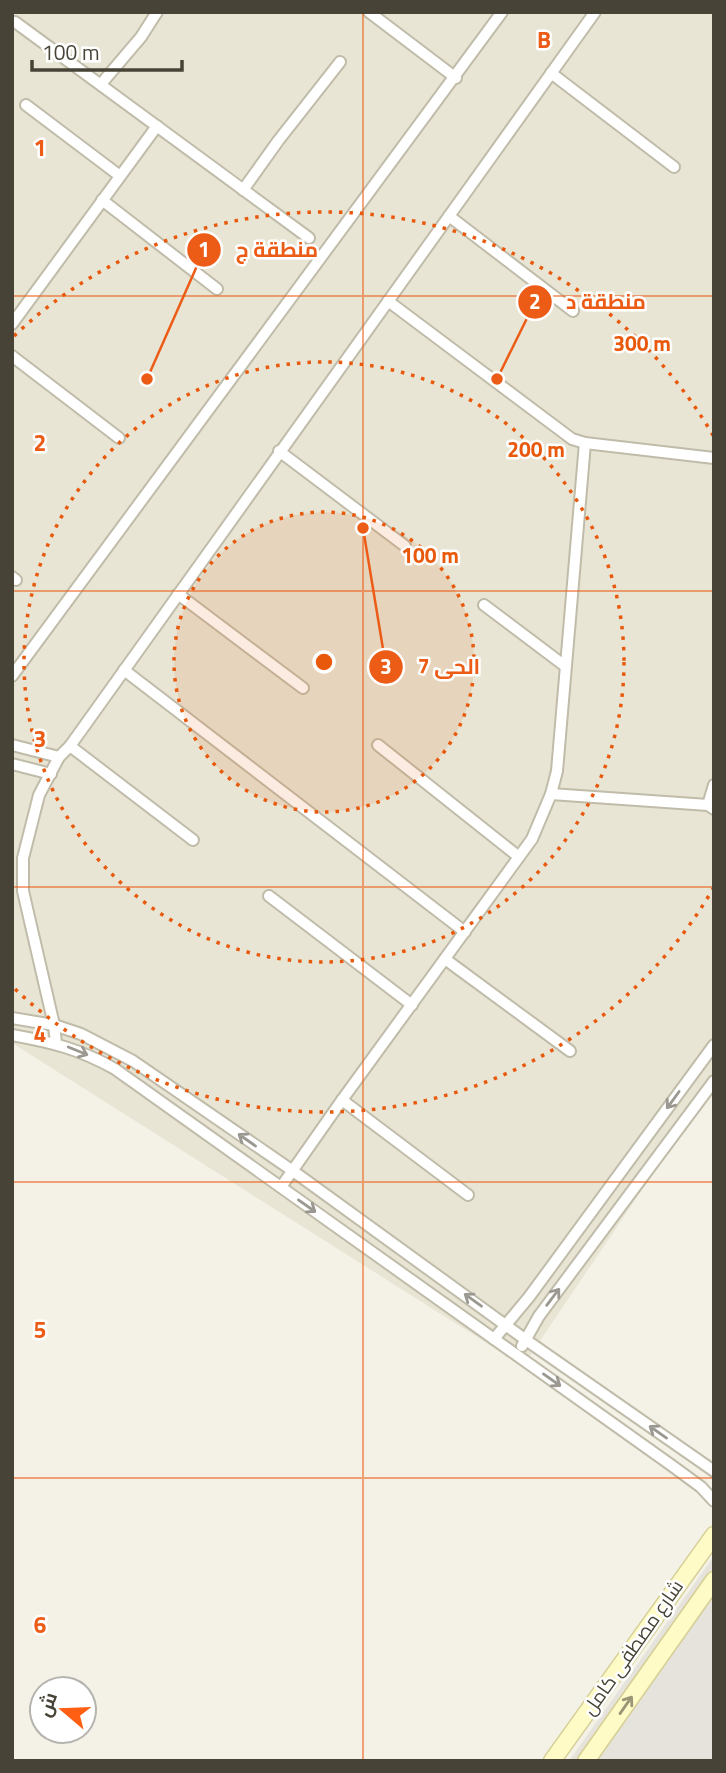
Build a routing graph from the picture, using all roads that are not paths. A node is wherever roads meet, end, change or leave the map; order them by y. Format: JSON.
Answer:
{"nodes":[{"id":1,"x":157,"y":12,"type":"edge"},
{"id":2,"x":369,"y":12,"type":"edge"},
{"id":3,"x":502,"y":12,"type":"edge"},
{"id":4,"x":595,"y":12,"type":"edge"},
{"id":5,"x":16,"y":20,"type":"edge"},
{"id":6,"x":340,"y":62,"type":"dead end"},
{"id":7,"x":551,"y":73,"type":"junction"},
{"id":8,"x":456,"y":78,"type":"junction"},
{"id":9,"x":101,"y":84,"type":"junction"},
{"id":10,"x":26,"y":105,"type":"dead end"},
{"id":11,"x":157,"y":125,"type":"junction"},
{"id":12,"x":674,"y":167,"type":"dead end"},
{"id":13,"x":120,"y":176,"type":"junction"},
{"id":14,"x":243,"y":190,"type":"junction"},
{"id":15,"x":102,"y":200,"type":"junction"},
{"id":16,"x":449,"y":216,"type":"junction"},
{"id":17,"x":309,"y":238,"type":"dead end"},
{"id":18,"x":217,"y":289,"type":"dead end"},
{"id":19,"x":388,"y":301,"type":"junction"},
{"id":20,"x":573,"y":311,"type":"dead end"},
{"id":21,"x":12,"y":324,"type":"edge"},
{"id":22,"x":12,"y":356,"type":"edge"},
{"id":23,"x":120,"y":438,"type":"dead end"},
{"id":24,"x":585,"y":443,"type":"junction"},
{"id":25,"x":279,"y":451,"type":"junction"},
{"id":26,"x":714,"y":458,"type":"edge"},
{"id":27,"x":405,"y":546,"type":"dead end"},
{"id":28,"x":178,"y":594,"type":"junction"},
{"id":29,"x":484,"y":605,"type":"dead end"},
{"id":30,"x":565,"y":666,"type":"junction"},
{"id":31,"x":124,"y":670,"type":"junction"},
{"id":32,"x":12,"y":676,"type":"edge"},
{"id":33,"x":303,"y":688,"type":"dead end"},
{"id":34,"x":12,"y":745,"type":"edge"},
{"id":35,"x":378,"y":745,"type":"dead end"},
{"id":36,"x":70,"y":746,"type":"junction"},
{"id":37,"x":59,"y":757,"type":"junction"},
{"id":38,"x":12,"y":764,"type":"edge"},
{"id":39,"x":51,"y":774,"type":"junction"},
{"id":40,"x":714,"y":785,"type":"edge"},
{"id":41,"x":551,"y":794,"type":"junction"},
{"id":42,"x":711,"y":807,"type":"edge"},
{"id":43,"x":193,"y":840,"type":"dead end"},
{"id":44,"x":519,"y":856,"type":"junction"},
{"id":45,"x":269,"y":896,"type":"dead end"},
{"id":46,"x":464,"y":932,"type":"junction"},
{"id":47,"x":445,"y":959,"type":"junction"},
{"id":48,"x":411,"y":1005,"type":"junction"},
{"id":49,"x":12,"y":1018,"type":"edge"},
{"id":50,"x":54,"y":1026,"type":"junction"},
{"id":51,"x":12,"y":1035,"type":"edge"},
{"id":52,"x":56,"y":1043,"type":"junction"},
{"id":53,"x":714,"y":1045,"type":"edge"},
{"id":54,"x":570,"y":1051,"type":"dead end"},
{"id":55,"x":714,"y":1081,"type":"edge"},
{"id":56,"x":342,"y":1100,"type":"junction"},
{"id":57,"x":293,"y":1171,"type":"junction"},
{"id":58,"x":281,"y":1187,"type":"junction"},
{"id":59,"x":468,"y":1195,"type":"dead end"},
{"id":60,"x":505,"y":1324,"type":"junction"},
{"id":61,"x":494,"y":1339,"type":"junction"},
{"id":62,"x":526,"y":1340,"type":"junction"},
{"id":63,"x":516,"y":1354,"type":"junction"},
{"id":64,"x":682,"y":1449,"type":"junction"},
{"id":65,"x":671,"y":1465,"type":"junction"},
{"id":66,"x":714,"y":1471,"type":"edge"},
{"id":67,"x":714,"y":1501,"type":"edge"},
{"id":68,"x":714,"y":1535,"type":"edge"},
{"id":69,"x":714,"y":1580,"type":"edge"},
{"id":70,"x":714,"y":1593,"type":"edge"},
{"id":71,"x":697,"y":1604,"type":"junction"},
{"id":72,"x":552,"y":1761,"type":"edge"},
{"id":73,"x":586,"y":1761,"type":"edge"}],
"edges":[{"from":1,"to":9,"type":"street"},
{"from":2,"to":8,"type":"street"},
{"from":3,"to":8,"type":"street"},
{"from":4,"to":7,"type":"street"},
{"from":5,"to":9,"type":"street"},
{"from":6,"to":14,"type":"street"},
{"from":7,"to":12,"type":"street"},
{"from":7,"to":16,"type":"street"},
{"from":8,"to":32,"type":"street"},
{"from":9,"to":11,"type":"street"},
{"from":10,"to":13,"type":"street"},
{"from":11,"to":13,"type":"street"},
{"from":11,"to":14,"type":"street"},
{"from":13,"to":15,"type":"street"},
{"from":14,"to":17,"type":"street"},
{"from":15,"to":18,"type":"street"},
{"from":15,"to":21,"type":"street"},
{"from":16,"to":19,"type":"street"},
{"from":16,"to":20,"type":"street"},
{"from":19,"to":24,"type":"street"},
{"from":19,"to":25,"type":"street"},
{"from":22,"to":23,"type":"street"},
{"from":24,"to":26,"type":"street"},
{"from":24,"to":30,"type":"street"},
{"from":25,"to":27,"type":"street"},
{"from":25,"to":28,"type":"street"},
{"from":28,"to":31,"type":"street"},
{"from":28,"to":33,"type":"street"},
{"from":29,"to":30,"type":"street"},
{"from":30,"to":41,"type":"street"},
{"from":31,"to":36,"type":"street"},
{"from":31,"to":46,"type":"street"},
{"from":34,"to":37,"type":"street"},
{"from":35,"to":44,"type":"street"},
{"from":36,"to":37,"type":"street"},
{"from":36,"to":43,"type":"street"},
{"from":37,"to":39,"type":"street"},
{"from":38,"to":39,"type":"street"},
{"from":39,"to":50,"type":"street"},
{"from":40,"to":42,"type":"street"},
{"from":41,"to":42,"type":"street"},
{"from":41,"to":44,"type":"street"},
{"from":44,"to":46,"type":"street"},
{"from":45,"to":48,"type":"street"},
{"from":46,"to":47,"type":"street"},
{"from":47,"to":48,"type":"street"},
{"from":47,"to":54,"type":"street"},
{"from":48,"to":56,"type":"street"},
{"from":49,"to":50,"type":"street"},
{"from":50,"to":52,"type":"street"},
{"from":57,"to":50,"type":"street","one_way":true},
{"from":51,"to":52,"type":"street"},
{"from":52,"to":58,"type":"street","one_way":true},
{"from":53,"to":60,"type":"street","one_way":true},
{"from":62,"to":55,"type":"street","one_way":true},
{"from":56,"to":57,"type":"street"},
{"from":56,"to":59,"type":"street"},
{"from":57,"to":58,"type":"street"},
{"from":60,"to":57,"type":"street","one_way":true},
{"from":58,"to":61,"type":"street","one_way":true},
{"from":60,"to":61,"type":"street"},
{"from":60,"to":62,"type":"street"},
{"from":61,"to":63,"type":"street"},
{"from":62,"to":63,"type":"street"},
{"from":64,"to":62,"type":"street","one_way":true},
{"from":63,"to":65,"type":"street","one_way":true},
{"from":64,"to":65,"type":"street"},
{"from":64,"to":66,"type":"street"},
{"from":65,"to":67,"type":"street"},
{"from":68,"to":72,"type":"street","name":"شارع مصطفى كامل"},
{"from":69,"to":71,"type":"street","name":"شارع مصطفى كامل"},
{"from":70,"to":71,"type":"street"},
{"from":73,"to":71,"type":"street","name":"شارع مصطفى كامل","one_way":true}]}
